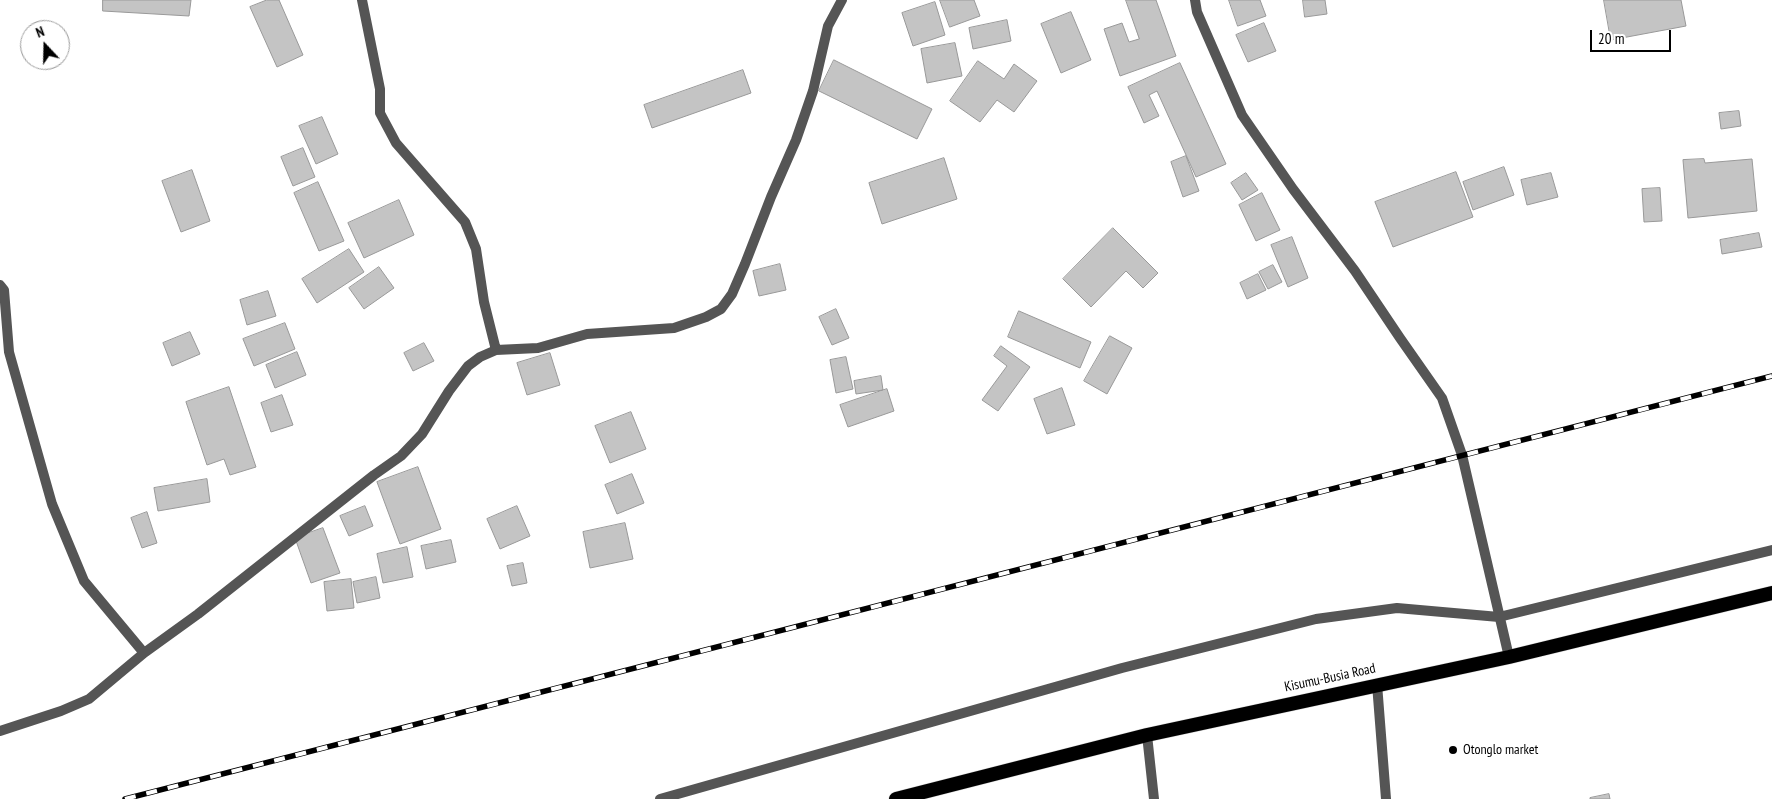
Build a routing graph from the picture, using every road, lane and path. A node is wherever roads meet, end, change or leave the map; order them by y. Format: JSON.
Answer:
{"nodes":[{"id":1,"x":362,"y":0,"type":"edge"},
{"id":2,"x":842,"y":0,"type":"edge"},
{"id":3,"x":1195,"y":0,"type":"edge"},
{"id":4,"x":0,"y":285,"type":"edge"},
{"id":5,"x":496,"y":350,"type":"junction"},
{"id":6,"x":1772,"y":550,"type":"edge"},
{"id":7,"x":1772,"y":594,"type":"edge"},
{"id":8,"x":1499,"y":617,"type":"junction"},
{"id":9,"x":144,"y":653,"type":"junction"},
{"id":10,"x":1509,"y":657,"type":"junction"},
{"id":11,"x":1377,"y":684,"type":"junction"},
{"id":12,"x":0,"y":731,"type":"edge"},
{"id":13,"x":1147,"y":735,"type":"junction"},
{"id":14,"x":660,"y":799,"type":"edge"},
{"id":15,"x":896,"y":799,"type":"edge"},
{"id":16,"x":1154,"y":799,"type":"edge"},
{"id":17,"x":1386,"y":799,"type":"edge"}],
"edges":[{"from":1,"to":5,"type":"street"},
{"from":2,"to":5,"type":"street"},
{"from":3,"to":8,"type":"street"},
{"from":4,"to":9,"type":"street"},
{"from":5,"to":9,"type":"street"},
{"from":6,"to":8,"type":"street"},
{"from":7,"to":10,"type":"highway","name":"Kisumu-Busia Road"},
{"from":8,"to":10,"type":"street"},
{"from":8,"to":14,"type":"street"},
{"from":9,"to":12,"type":"street"},
{"from":10,"to":11,"type":"highway","name":"Kisumu-Busia Road"},
{"from":11,"to":13,"type":"highway","name":"Kisumu-Busia Road"},
{"from":11,"to":17,"type":"street"},
{"from":13,"to":15,"type":"highway","name":"Kisumu-Busia Road"},
{"from":13,"to":16,"type":"street"}]}
